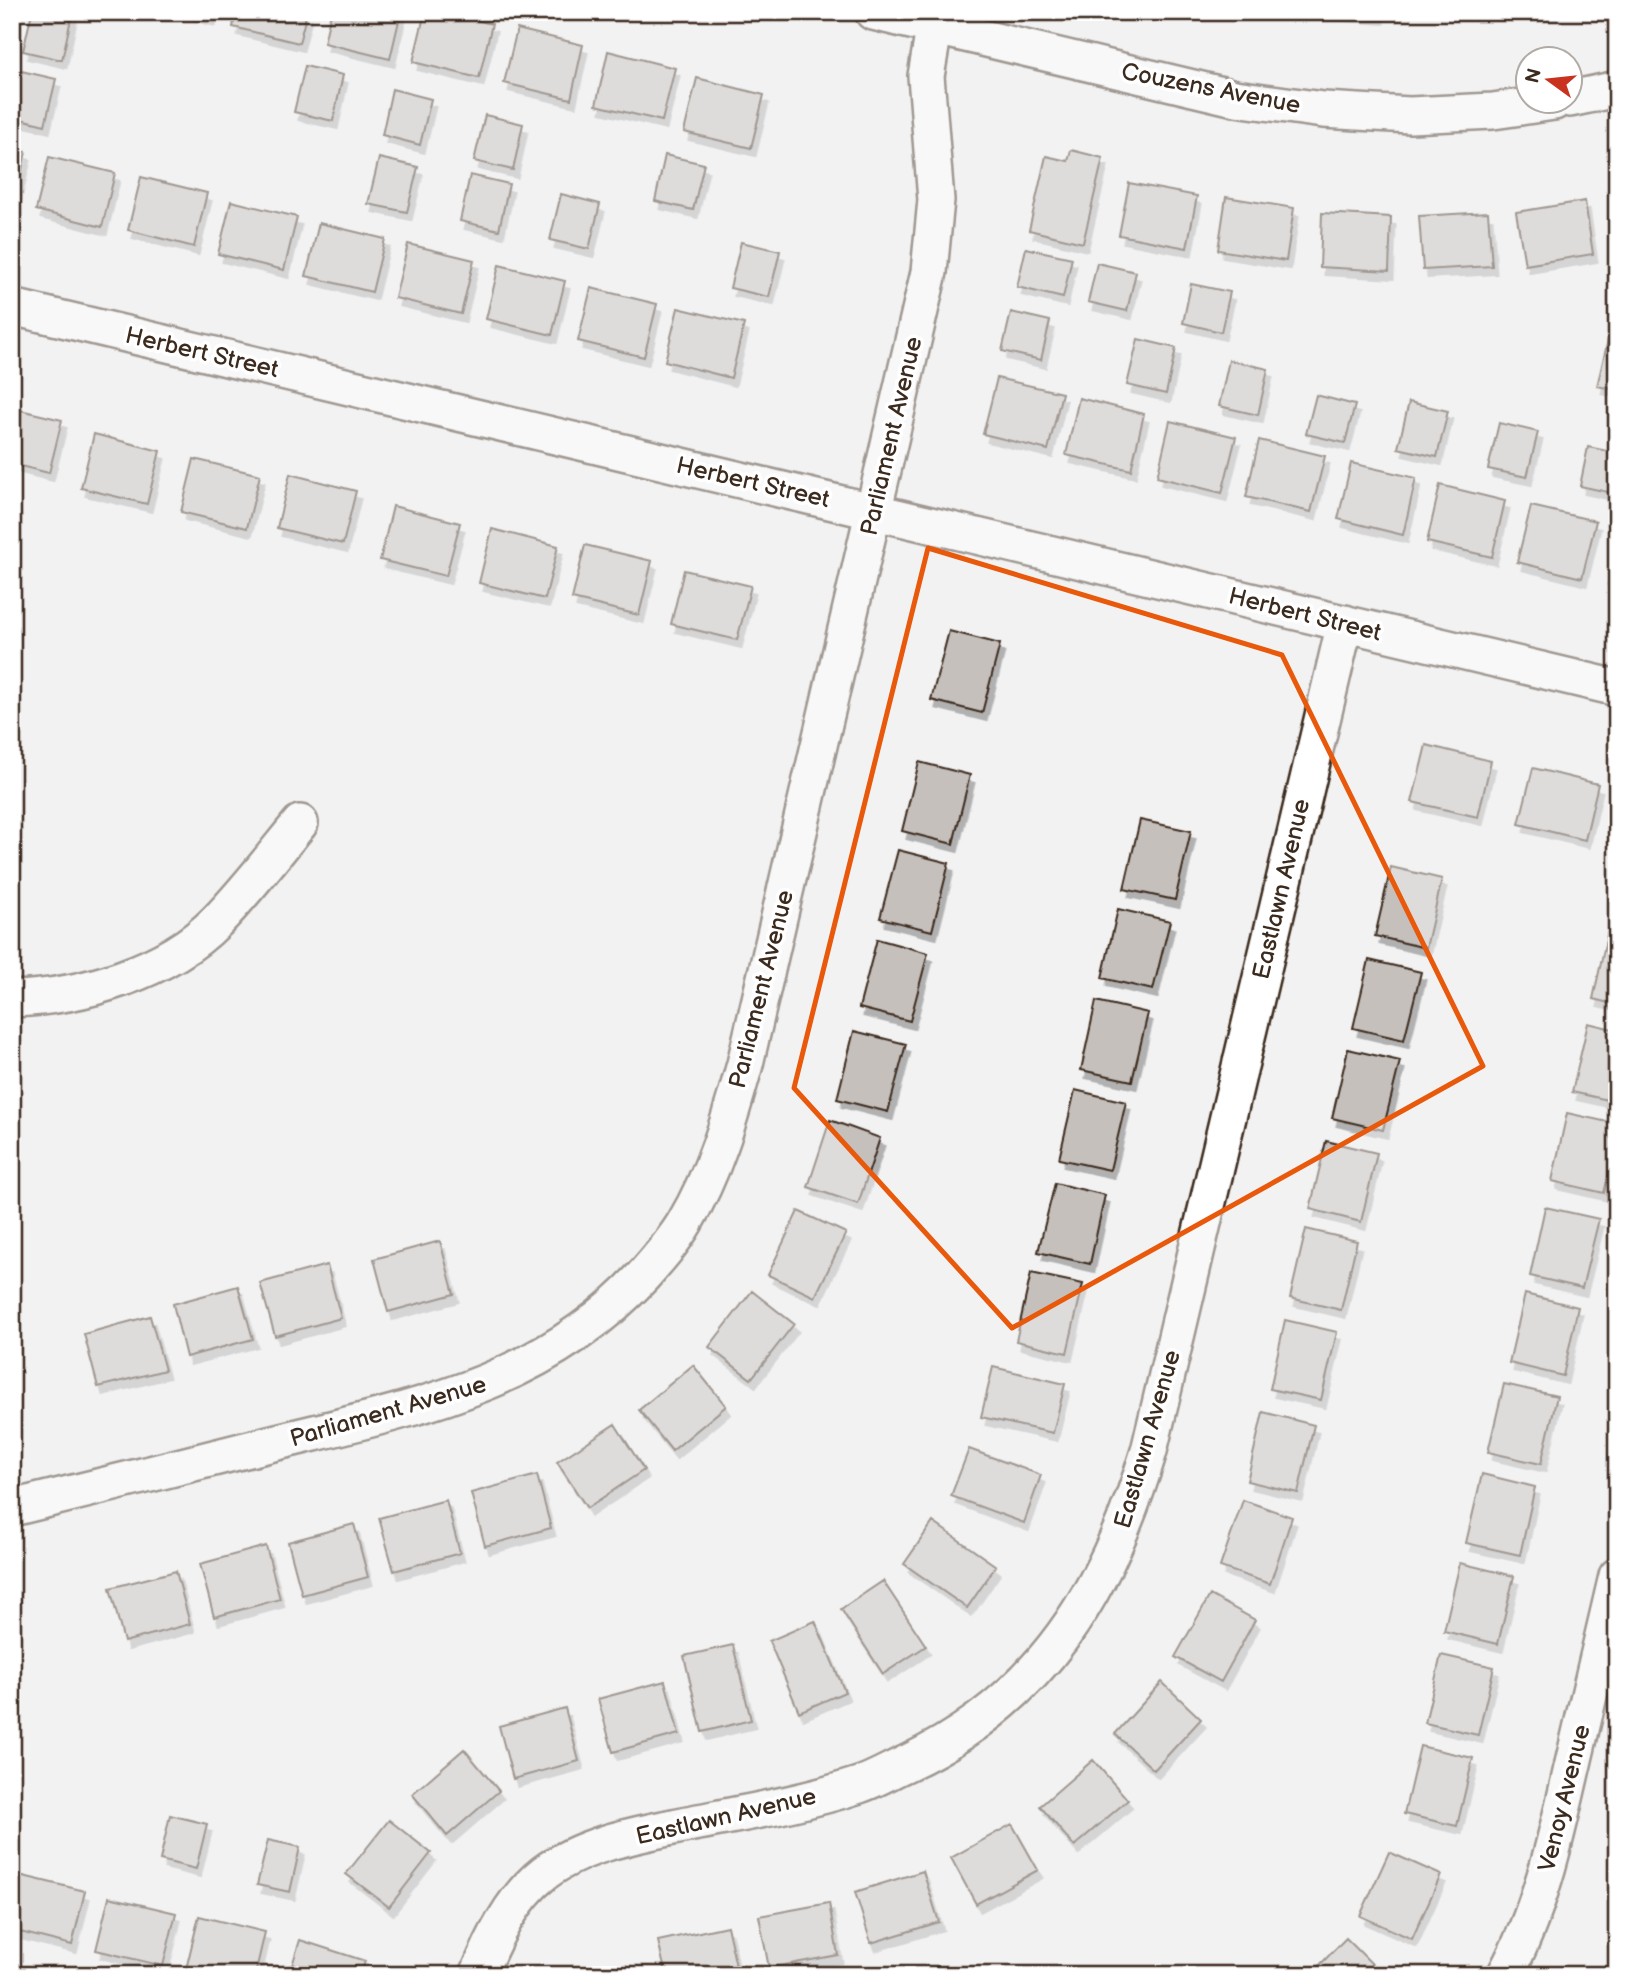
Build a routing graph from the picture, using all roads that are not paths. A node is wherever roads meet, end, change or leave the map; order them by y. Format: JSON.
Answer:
{"nodes":[{"id":1,"x":873,"y":12,"type":"edge"},
{"id":2,"x":936,"y":20,"type":"edge"},
{"id":3,"x":1617,"y":89,"type":"edge"},
{"id":4,"x":1584,"y":96,"type":"edge"},
{"id":5,"x":1514,"y":108,"type":"edge"},
{"id":6,"x":12,"y":307,"type":"edge"},
{"id":7,"x":873,"y":510,"type":"junction"},
{"id":8,"x":1345,"y":623,"type":"junction"},
{"id":9,"x":1617,"y":688,"type":"edge"},
{"id":10,"x":300,"y":823,"type":"dead end"},
{"id":11,"x":12,"y":999,"type":"edge"},
{"id":12,"x":12,"y":1508,"type":"edge"},
{"id":13,"x":1617,"y":1576,"type":"edge"},
{"id":14,"x":478,"y":1975,"type":"edge"},
{"id":15,"x":1505,"y":1975,"type":"edge"}],
"edges":[{"from":1,"to":2,"type":"street","name":"Couzens Avenue"},
{"from":2,"to":5,"type":"street","name":"Couzens Avenue"},
{"from":2,"to":7,"type":"street","name":"Parliament Avenue"},
{"from":3,"to":4,"type":"street"},
{"from":6,"to":7,"type":"street","name":"Herbert Street"},
{"from":7,"to":8,"type":"street","name":"Herbert Street"},
{"from":7,"to":12,"type":"street","name":"Parliament Avenue"},
{"from":8,"to":9,"type":"street","name":"Herbert Street"},
{"from":8,"to":14,"type":"street","name":"Eastlawn Avenue"},
{"from":10,"to":11,"type":"street"},
{"from":13,"to":15,"type":"street","name":"Venoy Avenue"}]}
